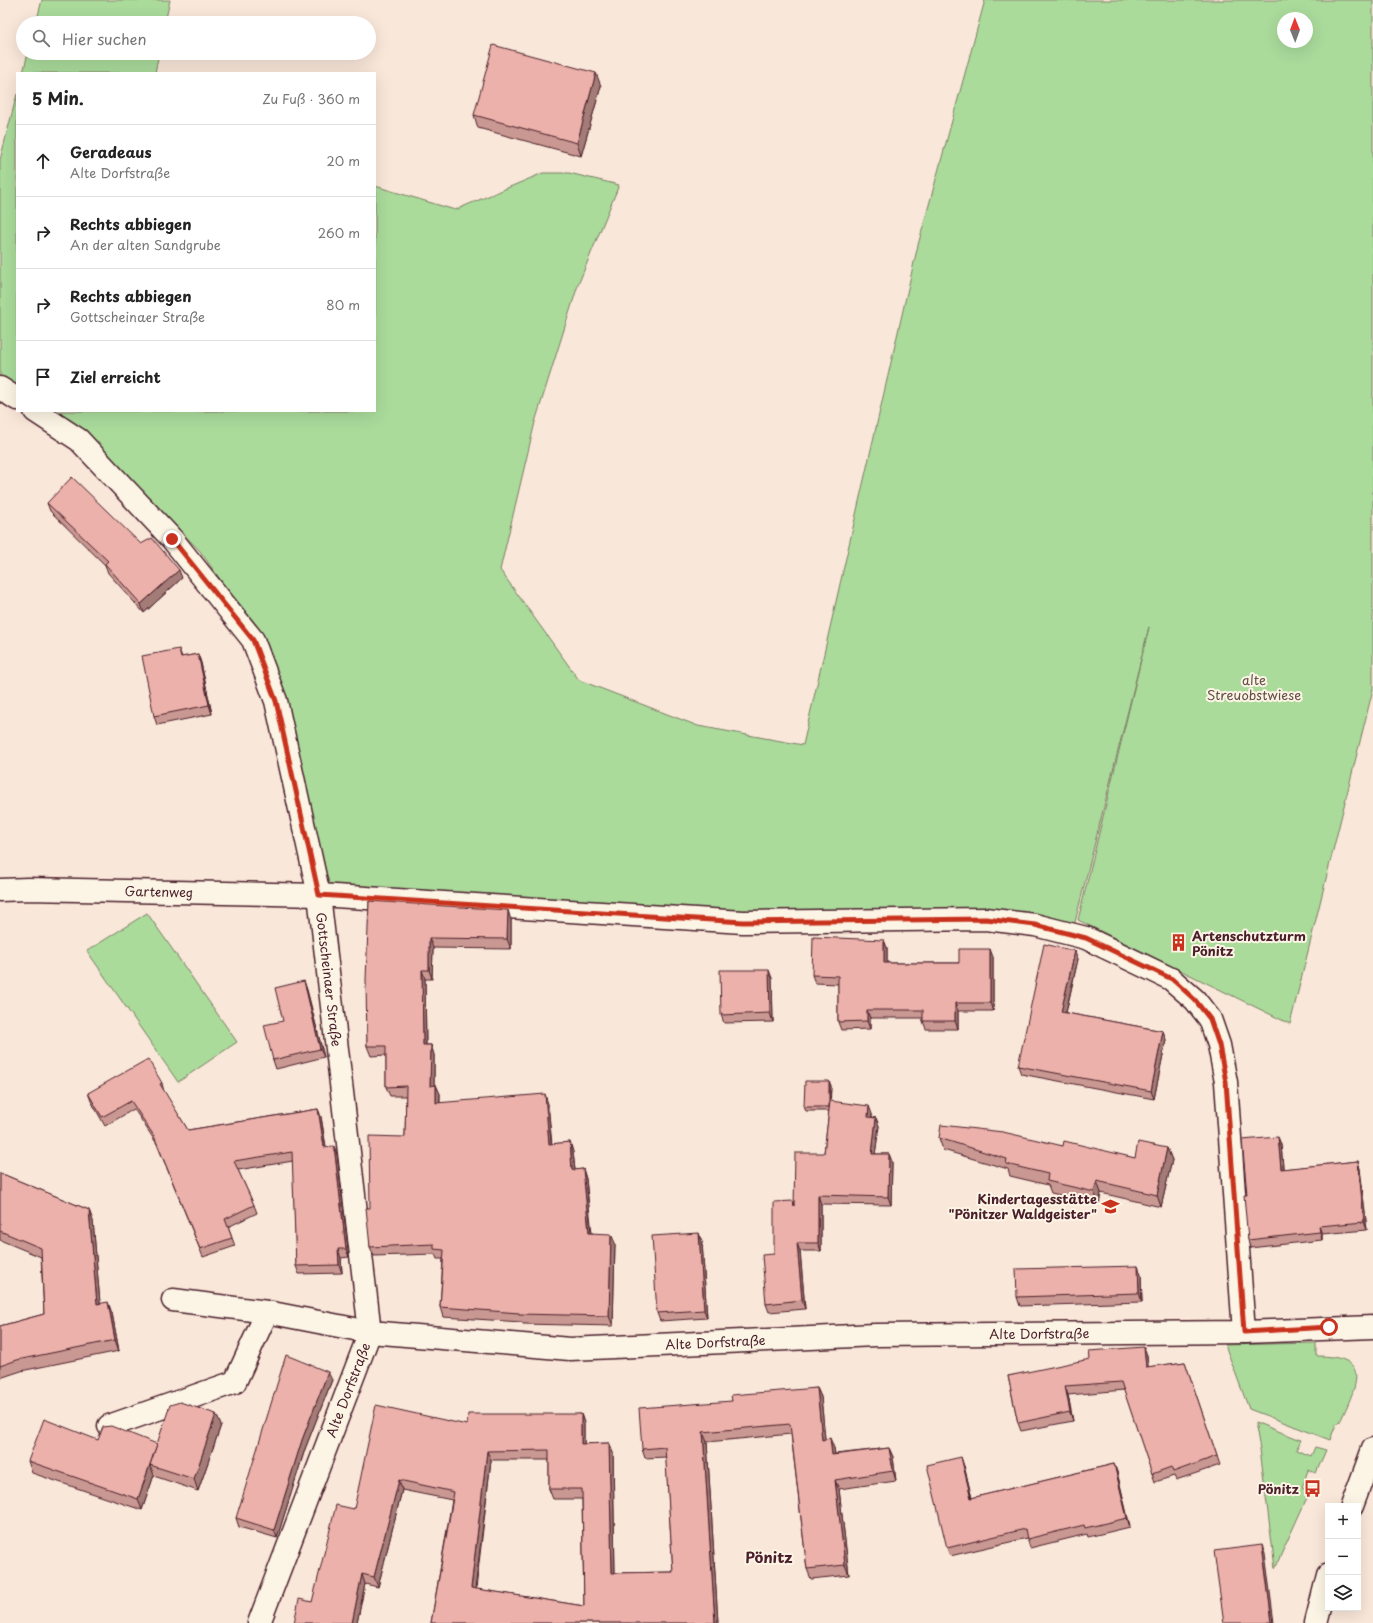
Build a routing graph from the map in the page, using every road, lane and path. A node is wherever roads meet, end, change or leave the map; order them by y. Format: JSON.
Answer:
{"nodes":[{"id":1,"x":0,"y":388,"type":"edge"},
{"id":2,"x":16,"y":398,"type":"edge"},
{"id":3,"x":37,"y":412,"type":"edge"},
{"id":4,"x":0,"y":890,"type":"edge"},
{"id":5,"x":319,"y":895,"type":"junction"},
{"id":6,"x":173,"y":1300,"type":"dead end"},
{"id":7,"x":267,"y":1312,"type":"junction"},
{"id":8,"x":1373,"y":1327,"type":"edge"},
{"id":9,"x":370,"y":1332,"type":"junction"},
{"id":10,"x":1244,"y":1332,"type":"junction"},
{"id":11,"x":109,"y":1426,"type":"edge"},
{"id":12,"x":1373,"y":1450,"type":"edge"},
{"id":13,"x":1353,"y":1503,"type":"edge"},
{"id":14,"x":1325,"y":1587,"type":"edge"},
{"id":15,"x":258,"y":1623,"type":"edge"},
{"id":16,"x":1316,"y":1623,"type":"edge"}],
"edges":[{"from":1,"to":2,"type":"street"},
{"from":3,"to":5,"type":"street","name":"Gottscheinaer Straße"},
{"from":4,"to":5,"type":"street","name":"Gartenweg"},
{"from":5,"to":9,"type":"street","name":"Gottscheinaer Straße"},
{"from":5,"to":10,"type":"street","name":"Gartenweg"},
{"from":6,"to":7,"type":"street"},
{"from":7,"to":9,"type":"street"},
{"from":7,"to":11,"type":"street"},
{"from":8,"to":10,"type":"street","name":"Alte Dorfstraße"},
{"from":9,"to":10,"type":"street","name":"Alte Dorfstraße"},
{"from":9,"to":15,"type":"street","name":"Alte Dorfstraße"},
{"from":12,"to":13,"type":"street"},
{"from":14,"to":16,"type":"street"}]}
